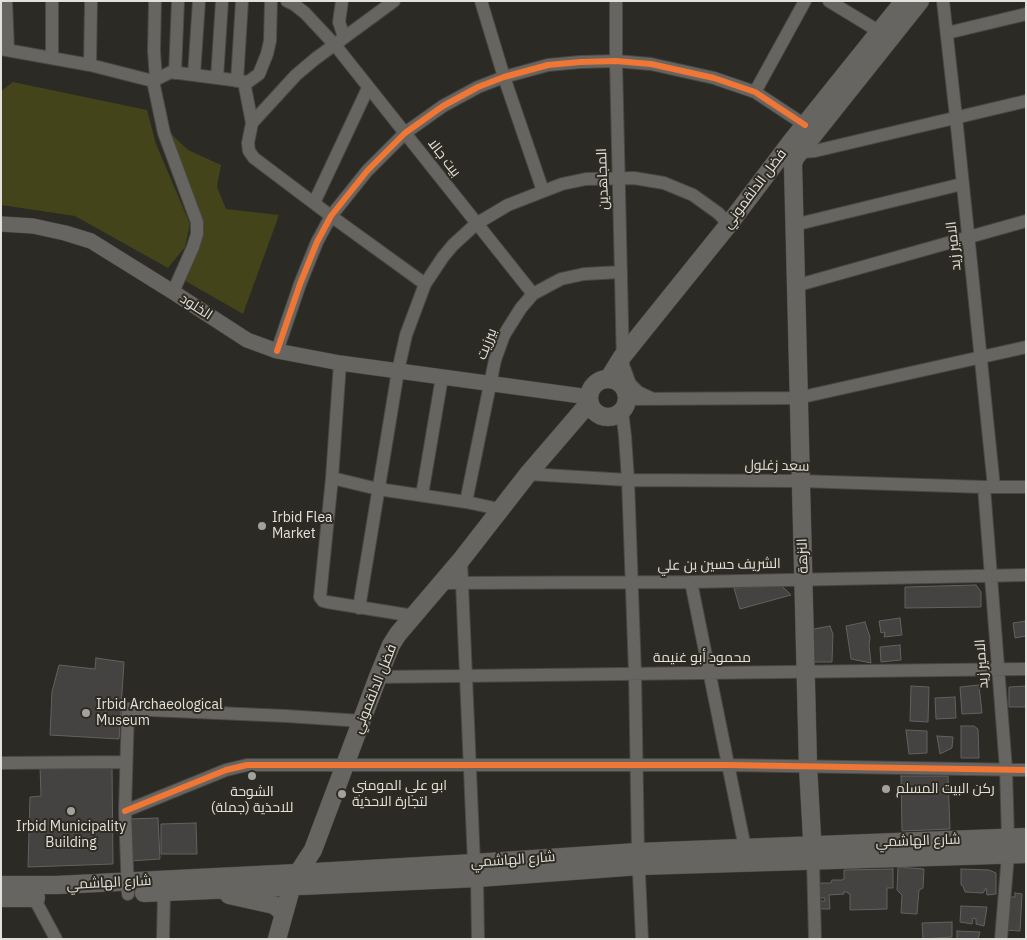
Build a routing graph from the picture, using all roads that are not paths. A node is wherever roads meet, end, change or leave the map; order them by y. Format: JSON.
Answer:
{"nodes":[{"id":1,"x":6,"y":1,"type":"edge"},
{"id":2,"x":52,"y":1,"type":"edge"},
{"id":3,"x":91,"y":1,"type":"edge"},
{"id":4,"x":156,"y":1,"type":"edge"},
{"id":5,"x":178,"y":1,"type":"edge"},
{"id":6,"x":199,"y":1,"type":"edge"},
{"id":7,"x":222,"y":1,"type":"edge"},
{"id":8,"x":242,"y":1,"type":"edge"},
{"id":9,"x":271,"y":1,"type":"edge"},
{"id":10,"x":287,"y":1,"type":"edge"},
{"id":11,"x":342,"y":1,"type":"edge"},
{"id":12,"x":394,"y":1,"type":"edge"},
{"id":13,"x":481,"y":1,"type":"edge"},
{"id":14,"x":616,"y":1,"type":"edge"},
{"id":15,"x":805,"y":1,"type":"edge"},
{"id":16,"x":829,"y":1,"type":"edge"},
{"id":17,"x":904,"y":1,"type":"edge"},
{"id":18,"x":920,"y":1,"type":"edge"},
{"id":19,"x":943,"y":1,"type":"edge"},
{"id":20,"x":1026,"y":14,"type":"edge"},
{"id":21,"x":880,"y":32,"type":"junction"},
{"id":22,"x":947,"y":33,"type":"junction"},
{"id":23,"x":340,"y":41,"type":"junction"},
{"id":24,"x":4,"y":49,"type":"edge"},
{"id":25,"x":52,"y":58,"type":"junction"},
{"id":26,"x":616,"y":61,"type":"junction"},
{"id":27,"x":90,"y":65,"type":"junction"},
{"id":28,"x":174,"y":73,"type":"junction"},
{"id":29,"x":194,"y":75,"type":"junction"},
{"id":30,"x":504,"y":77,"type":"junction"},
{"id":31,"x":217,"y":78,"type":"junction"},
{"id":32,"x":155,"y":80,"type":"junction"},
{"id":33,"x":240,"y":82,"type":"junction"},
{"id":34,"x":368,"y":88,"type":"junction"},
{"id":35,"x":755,"y":92,"type":"junction"},
{"id":36,"x":1026,"y":101,"type":"edge"},
{"id":37,"x":956,"y":117,"type":"junction"},
{"id":38,"x":252,"y":123,"type":"junction"},
{"id":39,"x":805,"y":125,"type":"junction"},
{"id":40,"x":405,"y":133,"type":"junction"},
{"id":41,"x":800,"y":152,"type":"junction"},
{"id":42,"x":770,"y":169,"type":"junction"},
{"id":43,"x":792,"y":174,"type":"junction"},
{"id":44,"x":618,"y":177,"type":"junction"},
{"id":45,"x":962,"y":184,"type":"junction"},
{"id":46,"x":542,"y":191,"type":"junction"},
{"id":47,"x":314,"y":203,"type":"junction"},
{"id":48,"x":331,"y":216,"type":"junction"},
{"id":49,"x":1026,"y":221,"type":"edge"},
{"id":50,"x":1,"y":224,"type":"edge"},
{"id":51,"x":476,"y":224,"type":"junction"},
{"id":52,"x":729,"y":224,"type":"junction"},
{"id":53,"x":794,"y":225,"type":"junction"},
{"id":54,"x":968,"y":237,"type":"junction"},
{"id":55,"x":621,"y":272,"type":"junction"},
{"id":56,"x":425,"y":284,"type":"junction"},
{"id":57,"x":795,"y":286,"type":"junction"},
{"id":58,"x":173,"y":292,"type":"junction"},
{"id":59,"x":533,"y":294,"type":"junction"},
{"id":60,"x":622,"y":312,"type":"junction"},
{"id":61,"x":642,"y":332,"type":"junction"},
{"id":62,"x":1026,"y":348,"type":"edge"},
{"id":63,"x":277,"y":351,"type":"junction"},
{"id":64,"x":622,"y":357,"type":"junction"},
{"id":65,"x":981,"y":358,"type":"junction"},
{"id":66,"x":340,"y":363,"type":"junction"},
{"id":67,"x":398,"y":371,"type":"junction"},
{"id":68,"x":442,"y":377,"type":"junction"},
{"id":69,"x":609,"y":378,"type":"junction"},
{"id":70,"x":489,"y":384,"type":"junction"},
{"id":71,"x":653,"y":398,"type":"junction"},
{"id":72,"x":798,"y":398,"type":"junction"},
{"id":73,"x":589,"y":400,"type":"junction"},
{"id":74,"x":624,"y":405,"type":"junction"},
{"id":75,"x":528,"y":474,"type":"junction"},
{"id":76,"x":332,"y":478,"type":"junction"},
{"id":77,"x":628,"y":480,"type":"junction"},
{"id":78,"x":800,"y":481,"type":"junction"},
{"id":79,"x":989,"y":487,"type":"junction"},
{"id":80,"x":1026,"y":487,"type":"edge"},
{"id":81,"x":378,"y":489,"type":"junction"},
{"id":82,"x":422,"y":495,"type":"junction"},
{"id":83,"x":466,"y":502,"type":"junction"},
{"id":84,"x":499,"y":509,"type":"junction"},
{"id":85,"x":461,"y":560,"type":"junction"},
{"id":86,"x":1026,"y":574,"type":"edge"},
{"id":87,"x":991,"y":575,"type":"junction"},
{"id":88,"x":803,"y":578,"type":"junction"},
{"id":89,"x":632,"y":581,"type":"junction"},
{"id":90,"x":691,"y":582,"type":"junction"},
{"id":91,"x":442,"y":583,"type":"junction"},
{"id":92,"x":462,"y":583,"type":"junction"},
{"id":93,"x":359,"y":608,"type":"junction"},
{"id":94,"x":414,"y":616,"type":"junction"},
{"id":95,"x":998,"y":669,"type":"junction"},
{"id":96,"x":1026,"y":669,"type":"edge"},
{"id":97,"x":806,"y":672,"type":"junction"},
{"id":98,"x":635,"y":673,"type":"junction"},
{"id":99,"x":709,"y":673,"type":"junction"},
{"id":100,"x":466,"y":676,"type":"junction"},
{"id":101,"x":378,"y":677,"type":"junction"},
{"id":102,"x":362,"y":721,"type":"junction"},
{"id":103,"x":125,"y":762,"type":"junction"},
{"id":104,"x":1,"y":763,"type":"edge"},
{"id":105,"x":470,"y":764,"type":"junction"},
{"id":106,"x":637,"y":764,"type":"junction"},
{"id":107,"x":728,"y":764,"type":"junction"},
{"id":108,"x":345,"y":766,"type":"junction"},
{"id":109,"x":808,"y":766,"type":"junction"},
{"id":110,"x":1006,"y":769,"type":"junction"},
{"id":111,"x":1026,"y":770,"type":"edge"},
{"id":112,"x":125,"y":811,"type":"junction"},
{"id":113,"x":1026,"y":837,"type":"edge"},
{"id":114,"x":1008,"y":846,"type":"junction"},
{"id":115,"x":745,"y":848,"type":"junction"},
{"id":116,"x":813,"y":852,"type":"junction"},
{"id":117,"x":1026,"y":854,"type":"edge"},
{"id":118,"x":639,"y":859,"type":"junction"},
{"id":119,"x":476,"y":870,"type":"junction"},
{"id":120,"x":299,"y":879,"type":"junction"},
{"id":121,"x":1,"y":885,"type":"edge"},
{"id":122,"x":128,"y":888,"type":"junction"},
{"id":123,"x":212,"y":891,"type":"junction"},
{"id":124,"x":164,"y":892,"type":"junction"},
{"id":125,"x":1,"y":898,"type":"edge"},
{"id":126,"x":34,"y":898,"type":"junction"},
{"id":127,"x":284,"y":913,"type":"junction"},
{"id":128,"x":56,"y":939,"type":"edge"},
{"id":129,"x":163,"y":939,"type":"edge"},
{"id":130,"x":277,"y":939,"type":"edge"},
{"id":131,"x":288,"y":939,"type":"edge"},
{"id":132,"x":478,"y":939,"type":"edge"},
{"id":133,"x":642,"y":939,"type":"edge"},
{"id":134,"x":816,"y":939,"type":"edge"},
{"id":135,"x":1001,"y":939,"type":"edge"}],
"edges":[{"from":1,"to":24,"type":"street"},
{"from":2,"to":25,"type":"street"},
{"from":3,"to":27,"type":"street"},
{"from":4,"to":32,"type":"street"},
{"from":5,"to":28,"type":"street"},
{"from":6,"to":29,"type":"street"},
{"from":7,"to":31,"type":"street"},
{"from":8,"to":33,"type":"street"},
{"from":9,"to":33,"type":"street"},
{"from":10,"to":23,"type":"street","name":"بيت جالا"},
{"from":11,"to":23,"type":"street"},
{"from":12,"to":23,"type":"street"},
{"from":13,"to":30,"type":"street"},
{"from":14,"to":26,"type":"street","name":"المجاهدين"},
{"from":15,"to":35,"type":"street"},
{"from":16,"to":21,"type":"street"},
{"from":17,"to":21,"type":"main road","name":"فضل الدلقموني"},
{"from":18,"to":41,"type":"main road"},
{"from":19,"to":22,"type":"street","name":"الامير زيد"},
{"from":20,"to":22,"type":"street"},
{"from":21,"to":39,"type":"main road","name":"فضل الدلقموني"},
{"from":22,"to":37,"type":"street","name":"الامير زيد"},
{"from":23,"to":34,"type":"street","name":"بيت جالا"},
{"from":23,"to":38,"type":"street"},
{"from":24,"to":25,"type":"street"},
{"from":25,"to":27,"type":"street"},
{"from":26,"to":30,"type":"street"},
{"from":26,"to":35,"type":"street"},
{"from":26,"to":44,"type":"street","name":"المجاهدين"},
{"from":27,"to":32,"type":"street"},
{"from":28,"to":29,"type":"street"},
{"from":28,"to":32,"type":"street"},
{"from":29,"to":31,"type":"street"},
{"from":30,"to":40,"type":"street"},
{"from":30,"to":46,"type":"street"},
{"from":31,"to":33,"type":"street"},
{"from":32,"to":58,"type":"street"},
{"from":33,"to":38,"type":"street"},
{"from":34,"to":40,"type":"street","name":"بيت جالا"},
{"from":34,"to":47,"type":"street"},
{"from":35,"to":39,"type":"street"},
{"from":36,"to":37,"type":"street"},
{"from":37,"to":41,"type":"street"},
{"from":37,"to":45,"type":"street","name":"الامير زيد"},
{"from":38,"to":47,"type":"street"},
{"from":39,"to":42,"type":"main road","name":"فضل الدلقموني"},
{"from":40,"to":48,"type":"street"},
{"from":40,"to":51,"type":"street","name":"بيت جالا"},
{"from":41,"to":43,"type":"main road"},
{"from":42,"to":43,"type":"main road"},
{"from":42,"to":52,"type":"main road","name":"فضل الدلقموني"},
{"from":43,"to":53,"type":"main road","name":"النزهة"},
{"from":44,"to":46,"type":"street"},
{"from":44,"to":52,"type":"street"},
{"from":44,"to":55,"type":"street","name":"المجاهدين"},
{"from":45,"to":53,"type":"street"},
{"from":45,"to":54,"type":"street","name":"الامير زيد"},
{"from":46,"to":51,"type":"street"},
{"from":47,"to":48,"type":"street"},
{"from":48,"to":56,"type":"street"},
{"from":48,"to":63,"type":"street"},
{"from":49,"to":54,"type":"street"},
{"from":50,"to":58,"type":"street","name":"الخلود"},
{"from":51,"to":56,"type":"street"},
{"from":51,"to":59,"type":"street","name":"بيت جالا"},
{"from":52,"to":61,"type":"main road","name":"فضل الدلقموني"},
{"from":53,"to":57,"type":"main road","name":"النزهة"},
{"from":54,"to":57,"type":"street"},
{"from":54,"to":65,"type":"street","name":"الامير زيد"},
{"from":55,"to":59,"type":"street","name":"بيرزيت"},
{"from":55,"to":60,"type":"street","name":"المجاهدين"},
{"from":56,"to":67,"type":"street"},
{"from":57,"to":72,"type":"main road","name":"النزهة"},
{"from":58,"to":63,"type":"street","name":"الخلود"},
{"from":59,"to":70,"type":"street","name":"بيرزيت"},
{"from":60,"to":61,"type":"street"},
{"from":60,"to":64,"type":"street","name":"المجاهدين"},
{"from":61,"to":64,"type":"main road","name":"فضل الدلقموني"},
{"from":62,"to":65,"type":"street"},
{"from":63,"to":66,"type":"street","name":"الخلود"},
{"from":64,"to":69,"type":"main road","name":"فضل الدلقموني"},
{"from":64,"to":71,"type":"street","name":"المجاهدين"},
{"from":65,"to":72,"type":"street"},
{"from":65,"to":79,"type":"street","name":"الامير زيد"},
{"from":66,"to":67,"type":"street","name":"الخلود"},
{"from":66,"to":76,"type":"street"},
{"from":67,"to":68,"type":"street","name":"الخلود"},
{"from":67,"to":81,"type":"street"},
{"from":68,"to":70,"type":"street","name":"الخلود"},
{"from":68,"to":82,"type":"street"},
{"from":69,"to":73,"type":"main road"},
{"from":69,"to":74,"type":"main road"},
{"from":70,"to":73,"type":"street","name":"الخلود"},
{"from":70,"to":83,"type":"street","name":"بيرزيت"},
{"from":71,"to":72,"type":"street"},
{"from":71,"to":74,"type":"street"},
{"from":72,"to":78,"type":"main road","name":"النزهة"},
{"from":73,"to":74,"type":"main road"},
{"from":73,"to":75,"type":"main road","name":"فضل الدلقموني"},
{"from":74,"to":77,"type":"street"},
{"from":75,"to":77,"type":"street","name":"سعد زغلول"},
{"from":75,"to":84,"type":"main road","name":"فضل الدلقموني"},
{"from":76,"to":81,"type":"street"},
{"from":76,"to":93,"type":"street"},
{"from":77,"to":78,"type":"street","name":"سعد زغلول"},
{"from":77,"to":89,"type":"street"},
{"from":78,"to":79,"type":"street","name":"سعد زغلول"},
{"from":78,"to":88,"type":"main road","name":"النزهة"},
{"from":79,"to":80,"type":"street","name":"سعد زغلول"},
{"from":79,"to":87,"type":"street","name":"الامير زيد"},
{"from":81,"to":82,"type":"street"},
{"from":81,"to":93,"type":"street"},
{"from":82,"to":83,"type":"street"},
{"from":83,"to":84,"type":"street"},
{"from":84,"to":85,"type":"main road","name":"فضل الدلقموني"},
{"from":85,"to":91,"type":"main road","name":"فضل الدلقموني"},
{"from":85,"to":92,"type":"street"},
{"from":86,"to":87,"type":"street","name":"الشريف حسين بن علي"},
{"from":87,"to":88,"type":"street","name":"الشريف حسين بن علي"},
{"from":87,"to":95,"type":"street","name":"الامير زيد"},
{"from":88,"to":90,"type":"street","name":"الشريف حسين بن علي"},
{"from":88,"to":97,"type":"main road","name":"النزهة"},
{"from":89,"to":90,"type":"street","name":"الشريف حسين بن علي"},
{"from":89,"to":92,"type":"street","name":"الشريف حسين بن علي"},
{"from":89,"to":98,"type":"street"},
{"from":90,"to":99,"type":"street"},
{"from":91,"to":92,"type":"street","name":"الشريف حسين بن علي"},
{"from":91,"to":94,"type":"main road","name":"فضل الدلقموني"},
{"from":92,"to":100,"type":"street"},
{"from":93,"to":94,"type":"street"},
{"from":94,"to":101,"type":"main road","name":"فضل الدلقموني"},
{"from":95,"to":96,"type":"street","name":"محمود أبو غنيمة"},
{"from":95,"to":97,"type":"street","name":"محمود أبو غنيمة"},
{"from":95,"to":110,"type":"street","name":"الامير زيد"},
{"from":97,"to":99,"type":"street","name":"محمود أبو غنيمة"},
{"from":97,"to":109,"type":"main road","name":"النزهة"},
{"from":98,"to":99,"type":"street","name":"محمود أبو غنيمة"},
{"from":98,"to":100,"type":"street","name":"محمود أبو غنيمة"},
{"from":98,"to":106,"type":"street"},
{"from":99,"to":107,"type":"street"},
{"from":100,"to":101,"type":"street","name":"محمود أبو غنيمة"},
{"from":100,"to":105,"type":"street"},
{"from":101,"to":102,"type":"main road","name":"فضل الدلقموني"},
{"from":102,"to":103,"type":"street"},
{"from":102,"to":108,"type":"main road","name":"فضل الدلقموني"},
{"from":103,"to":104,"type":"street"},
{"from":103,"to":112,"type":"street"},
{"from":105,"to":106,"type":"street"},
{"from":105,"to":108,"type":"street"},
{"from":105,"to":119,"type":"street"},
{"from":106,"to":107,"type":"street"},
{"from":106,"to":118,"type":"street"},
{"from":107,"to":109,"type":"street"},
{"from":107,"to":115,"type":"street"},
{"from":108,"to":112,"type":"street"},
{"from":108,"to":120,"type":"main road","name":"فضل الدلقموني"},
{"from":109,"to":110,"type":"street"},
{"from":109,"to":116,"type":"main road","name":"النزهة"},
{"from":110,"to":111,"type":"street"},
{"from":110,"to":114,"type":"street","name":"الامير زيد"},
{"from":112,"to":122,"type":"street"},
{"from":113,"to":114,"type":"main road","name":"شارع الهاشمي"},
{"from":114,"to":116,"type":"main road","name":"شارع الهاشمي"},
{"from":114,"to":117,"type":"main road","name":"شارع الهاشمي"},
{"from":114,"to":135,"type":"street","name":"الامير زيد"},
{"from":115,"to":116,"type":"main road","name":"شارع الهاشمي"},
{"from":115,"to":118,"type":"main road","name":"شارع الهاشمي"},
{"from":116,"to":118,"type":"main road","name":"شارع الهاشمي"},
{"from":116,"to":134,"type":"street","name":"النزهة"},
{"from":118,"to":119,"type":"main road","name":"شارع الهاشمي"},
{"from":118,"to":133,"type":"street"},
{"from":119,"to":120,"type":"main road","name":"شارع الهاشمي"},
{"from":119,"to":132,"type":"street"},
{"from":120,"to":122,"type":"main road","name":"شارع الهاشمي"},
{"from":120,"to":123,"type":"main road","name":"شارع الهاشمي"},
{"from":120,"to":127,"type":"main road","name":"فضل الدلقموني"},
{"from":120,"to":131,"type":"main road"},
{"from":121,"to":122,"type":"main road","name":"شارع الهاشمي"},
{"from":122,"to":124,"type":"main road","name":"شارع الهاشمي"},
{"from":122,"to":126,"type":"main road","name":"شارع الهاشمي"},
{"from":123,"to":124,"type":"main road","name":"شارع الهاشمي"},
{"from":123,"to":127,"type":"main road"},
{"from":124,"to":129,"type":"street"},
{"from":125,"to":126,"type":"main road","name":"شارع الهاشمي"},
{"from":126,"to":128,"type":"street"},
{"from":127,"to":130,"type":"main road","name":"فضل الدلقموني"}]}
